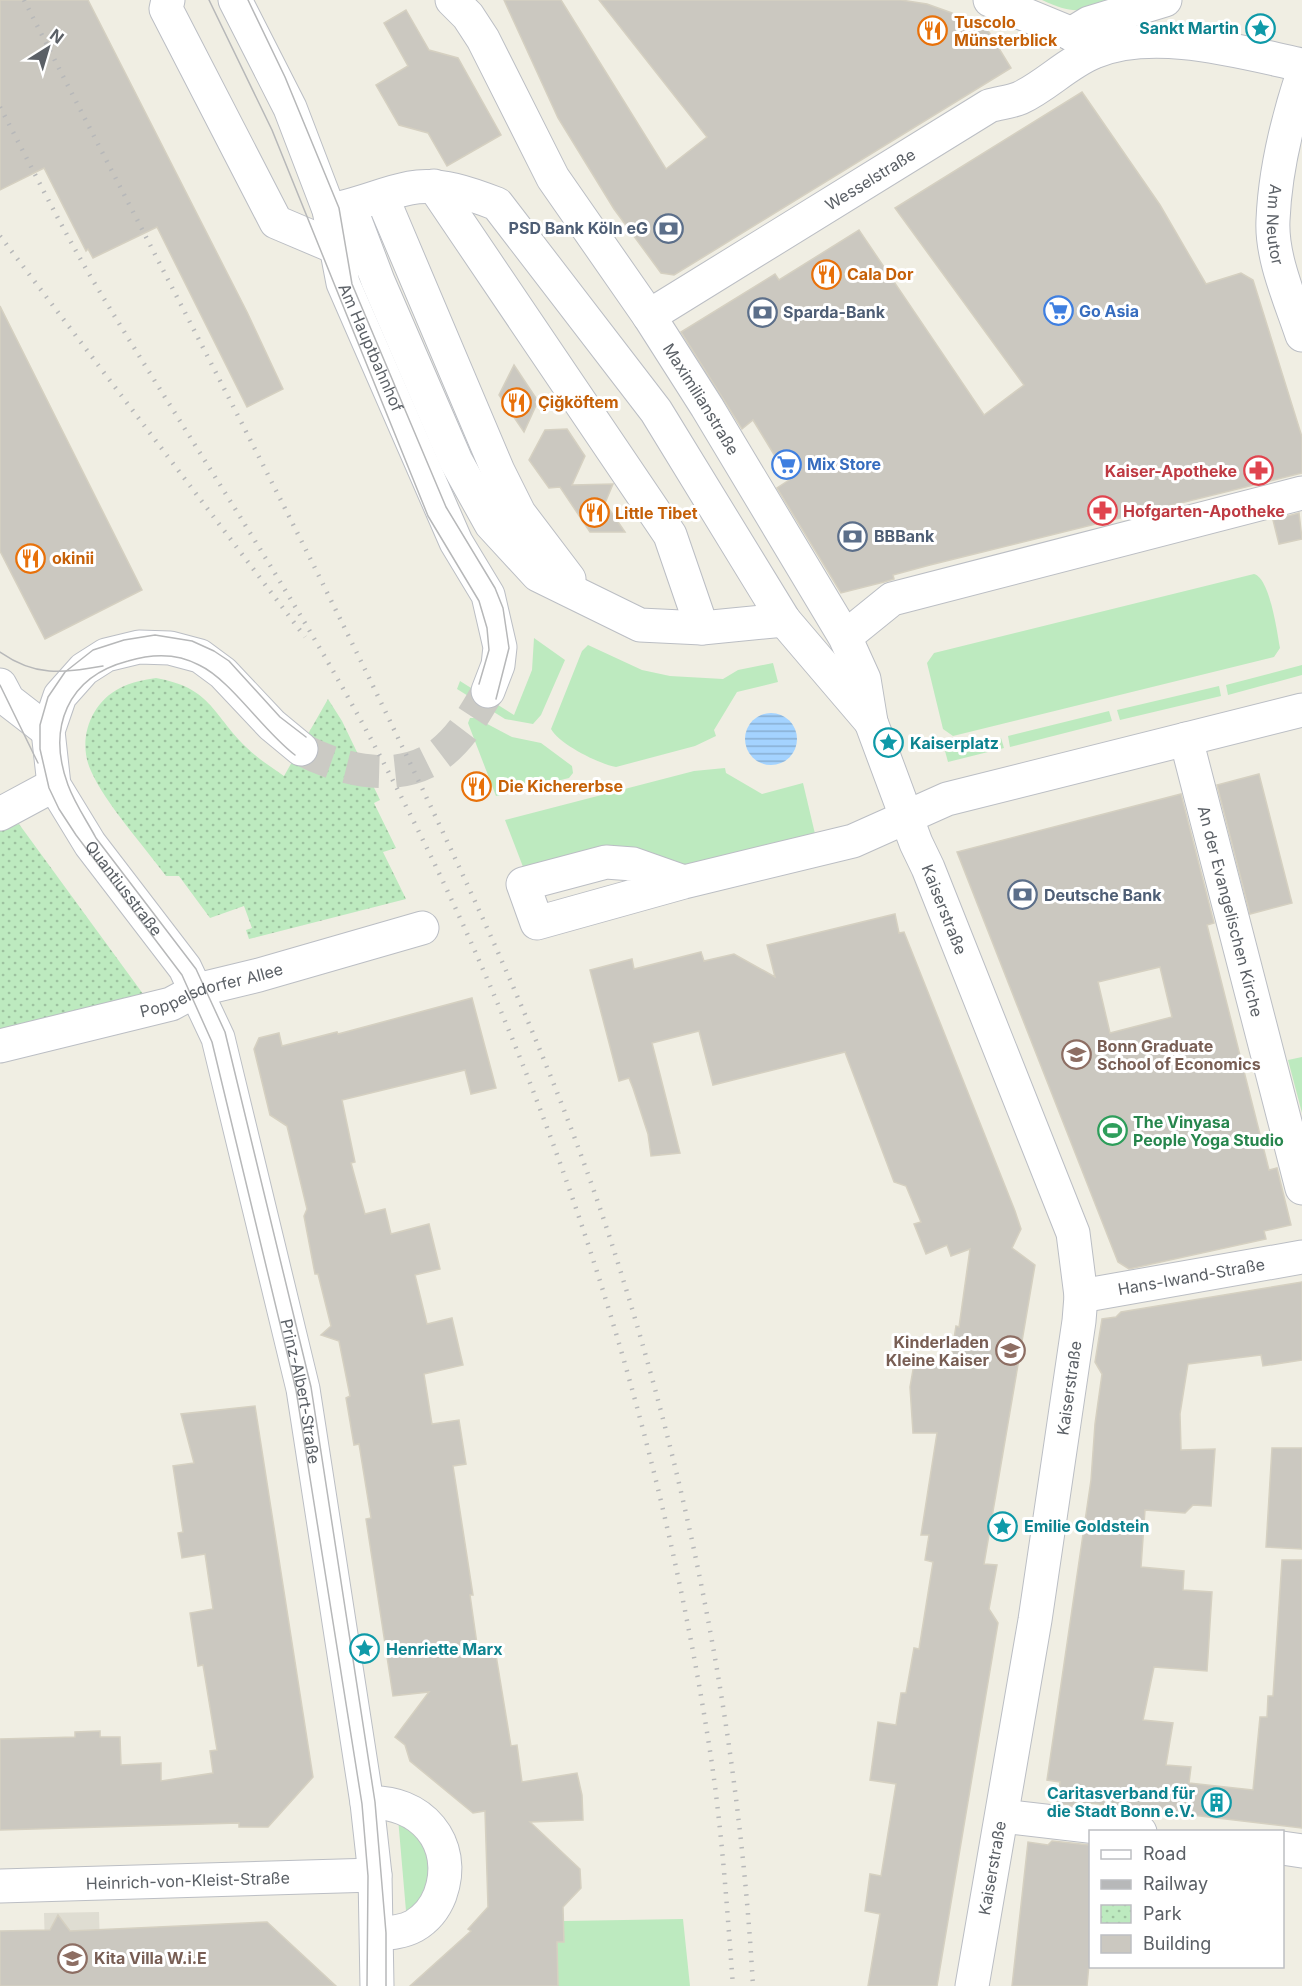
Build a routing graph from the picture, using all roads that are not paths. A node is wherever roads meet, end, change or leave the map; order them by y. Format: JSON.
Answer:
{"nodes":[{"id":1,"x":168,"y":0,"type":"edge"},
{"id":2,"x":235,"y":0,"type":"edge"},
{"id":3,"x":990,"y":0,"type":"edge"},
{"id":4,"x":1165,"y":0,"type":"edge"},
{"id":5,"x":463,"y":5,"type":"edge"},
{"id":6,"x":1082,"y":43,"type":"junction"},
{"id":7,"x":1302,"y":64,"type":"edge"},
{"id":8,"x":1302,"y":76,"type":"edge"},
{"id":9,"x":434,"y":186,"type":"junction"},
{"id":10,"x":382,"y":198,"type":"junction"},
{"id":11,"x":339,"y":208,"type":"junction"},
{"id":12,"x":334,"y":247,"type":"junction"},
{"id":13,"x":649,"y":316,"type":"junction"},
{"id":14,"x":1302,"y":335,"type":"edge"},
{"id":15,"x":1302,"y":494,"type":"edge"},
{"id":16,"x":595,"y":605,"type":"junction"},
{"id":17,"x":784,"y":620,"type":"junction"},
{"id":18,"x":702,"y":628,"type":"junction"},
{"id":19,"x":850,"y":633,"type":"dead end"},
{"id":20,"x":0,"y":685,"type":"edge"},
{"id":21,"x":488,"y":691,"type":"tunnel mouth"},
{"id":22,"x":1302,"y":710,"type":"edge"},
{"id":23,"x":871,"y":722,"type":"junction"},
{"id":24,"x":48,"y":731,"type":"junction"},
{"id":25,"x":1186,"y":739,"type":"junction"},
{"id":26,"x":301,"y":749,"type":"tunnel mouth"},
{"id":27,"x":54,"y":785,"type":"junction"},
{"id":28,"x":0,"y":814,"type":"edge"},
{"id":29,"x":906,"y":815,"type":"junction"},
{"id":30,"x":523,"y":884,"type":"dead end"},
{"id":31,"x":422,"y":928,"type":"dead end"},
{"id":32,"x":197,"y":990,"type":"junction"},
{"id":33,"x":0,"y":1047,"type":"edge"},
{"id":34,"x":1302,"y":1188,"type":"edge"},
{"id":35,"x":1302,"y":1257,"type":"edge"},
{"id":36,"x":1081,"y":1296,"type":"junction"},
{"id":37,"x":367,"y":1803,"type":"junction"},
{"id":38,"x":1002,"y":1816,"type":"junction"},
{"id":39,"x":1123,"y":1830,"type":"edge"},
{"id":40,"x":1284,"y":1848,"type":"edge"},
{"id":41,"x":1302,"y":1851,"type":"edge"},
{"id":42,"x":375,"y":1875,"type":"junction"},
{"id":43,"x":0,"y":1886,"type":"edge"},
{"id":44,"x":378,"y":1934,"type":"junction"},
{"id":45,"x":378,"y":1986,"type":"edge"},
{"id":46,"x":972,"y":1986,"type":"edge"}],
"edges":[{"from":1,"to":12,"type":"street"},
{"from":2,"to":11,"type":"street","name":"Am Hauptbahnhof"},
{"from":3,"to":6,"type":"street"},
{"from":4,"to":6,"type":"street"},
{"from":5,"to":13,"type":"street","name":"Maximilianstraße"},
{"from":6,"to":7,"type":"street"},
{"from":6,"to":13,"type":"street","name":"Wesselstraße"},
{"from":8,"to":14,"type":"street","name":"Am Neutor"},
{"from":9,"to":10,"type":"street"},
{"from":9,"to":17,"type":"street"},
{"from":9,"to":18,"type":"street"},
{"from":10,"to":11,"type":"street"},
{"from":10,"to":16,"type":"street"},
{"from":11,"to":12,"type":"street","name":"Am Hauptbahnhof"},
{"from":11,"to":16,"type":"street"},
{"from":12,"to":21,"type":"street","name":"Am Hauptbahnhof"},
{"from":13,"to":23,"type":"street","name":"Maximilianstraße"},
{"from":15,"to":19,"type":"street"},
{"from":16,"to":18,"type":"street"},
{"from":17,"to":18,"type":"street"},
{"from":17,"to":23,"type":"street"},
{"from":20,"to":24,"type":"street"},
{"from":22,"to":25,"type":"street"},
{"from":23,"to":29,"type":"street","name":"Maximilianstraße"},
{"from":24,"to":26,"type":"street"},
{"from":24,"to":27,"type":"street"},
{"from":25,"to":29,"type":"street"},
{"from":25,"to":34,"type":"street","name":"An der Evangelischen Kirche"},
{"from":27,"to":28,"type":"street"},
{"from":27,"to":32,"type":"street","name":"Quantiusstraße"},
{"from":29,"to":30,"type":"street"},
{"from":29,"to":36,"type":"street","name":"Kaiserstraße"},
{"from":31,"to":32,"type":"street","name":"Poppelsdorfer Allee"},
{"from":32,"to":33,"type":"street","name":"Poppelsdorfer Allee"},
{"from":32,"to":37,"type":"street","name":"Prinz-Albert-Straße"},
{"from":35,"to":36,"type":"street","name":"Hans-Iwand-Straße"},
{"from":36,"to":38,"type":"street","name":"Kaiserstraße"},
{"from":37,"to":42,"type":"street","name":"Prinz-Albert-Straße"},
{"from":37,"to":44,"type":"street"},
{"from":38,"to":39,"type":"street"},
{"from":38,"to":46,"type":"street","name":"Kaiserstraße"},
{"from":40,"to":41,"type":"street"},
{"from":42,"to":43,"type":"street","name":"Heinrich-von-Kleist-Straße"},
{"from":42,"to":44,"type":"street","name":"Prinz-Albert-Straße"},
{"from":44,"to":45,"type":"street","name":"Prinz-Albert-Straße"}]}
